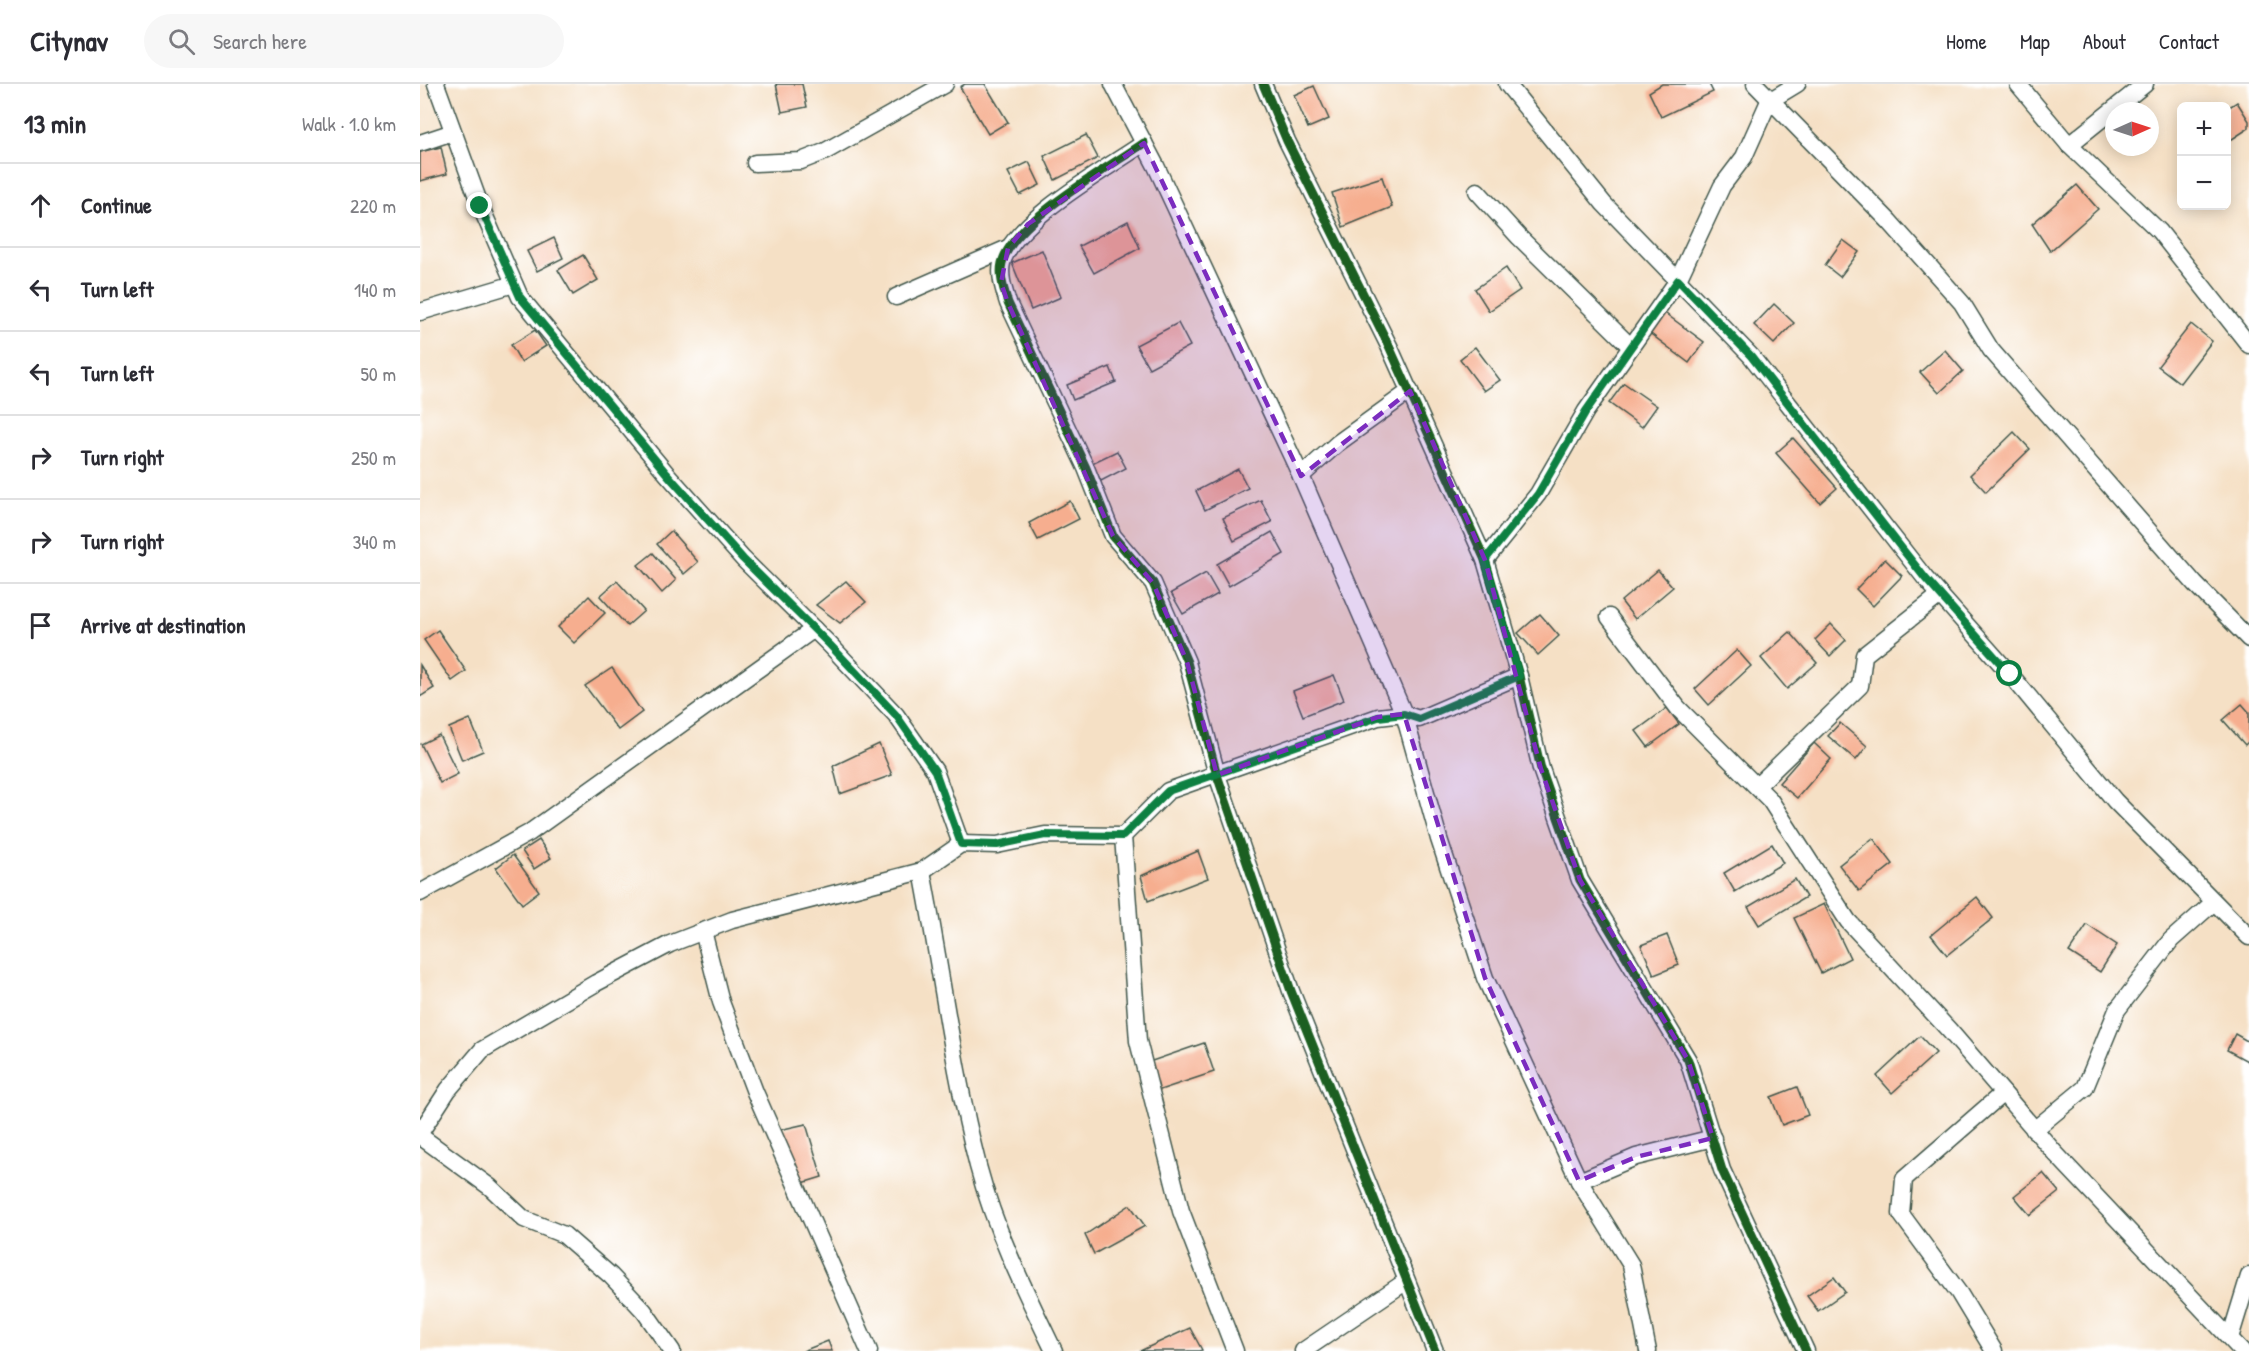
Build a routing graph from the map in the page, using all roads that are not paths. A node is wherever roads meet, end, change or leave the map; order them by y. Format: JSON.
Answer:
{"nodes":[{"id":1,"x":436,"y":84,"type":"edge"},
{"id":2,"x":945,"y":84,"type":"edge"},
{"id":3,"x":1113,"y":84,"type":"edge"},
{"id":4,"x":1263,"y":84,"type":"edge"},
{"id":5,"x":1507,"y":84,"type":"edge"},
{"id":6,"x":1755,"y":84,"type":"edge"},
{"id":7,"x":1797,"y":84,"type":"edge"},
{"id":8,"x":2018,"y":84,"type":"edge"},
{"id":9,"x":2145,"y":84,"type":"edge"},
{"id":10,"x":1768,"y":100,"type":"junction"},
{"id":11,"x":453,"y":132,"type":"junction"},
{"id":12,"x":420,"y":143,"type":"edge"},
{"id":13,"x":1144,"y":143,"type":"junction"},
{"id":14,"x":2069,"y":145,"type":"junction"},
{"id":15,"x":754,"y":163,"type":"dead end"},
{"id":16,"x":1477,"y":191,"type":"dead end"},
{"id":17,"x":1008,"y":248,"type":"junction"},
{"id":18,"x":1678,"y":280,"type":"junction"},
{"id":19,"x":514,"y":284,"type":"junction"},
{"id":20,"x":896,"y":297,"type":"dead end"},
{"id":21,"x":420,"y":312,"type":"edge"},
{"id":22,"x":2249,"y":345,"type":"edge"},
{"id":23,"x":1630,"y":346,"type":"junction"},
{"id":24,"x":1410,"y":391,"type":"junction"},
{"id":25,"x":1301,"y":476,"type":"junction"},
{"id":26,"x":1485,"y":560,"type":"junction"},
{"id":27,"x":1940,"y":595,"type":"junction"},
{"id":28,"x":1609,"y":617,"type":"dead end"},
{"id":29,"x":814,"y":629,"type":"junction"},
{"id":30,"x":2249,"y":639,"type":"edge"},
{"id":31,"x":1519,"y":676,"type":"junction"},
{"id":32,"x":1404,"y":714,"type":"junction"},
{"id":33,"x":1217,"y":775,"type":"junction"},
{"id":34,"x":1757,"y":786,"type":"junction"},
{"id":35,"x":1123,"y":836,"type":"junction"},
{"id":36,"x":961,"y":844,"type":"junction"},
{"id":37,"x":922,"y":871,"type":"junction"},
{"id":38,"x":420,"y":893,"type":"edge"},
{"id":39,"x":2214,"y":902,"type":"junction"},
{"id":40,"x":703,"y":931,"type":"junction"},
{"id":41,"x":2249,"y":938,"type":"edge"},
{"id":42,"x":2003,"y":1093,"type":"junction"},
{"id":43,"x":2034,"y":1130,"type":"junction"},
{"id":44,"x":420,"y":1134,"type":"edge"},
{"id":45,"x":1713,"y":1138,"type":"junction"},
{"id":46,"x":1579,"y":1181,"type":"junction"},
{"id":47,"x":2249,"y":1276,"type":"edge"},
{"id":48,"x":1405,"y":1282,"type":"junction"},
{"id":49,"x":2230,"y":1338,"type":"junction"},
{"id":50,"x":672,"y":1351,"type":"edge"},
{"id":51,"x":869,"y":1351,"type":"edge"},
{"id":52,"x":1054,"y":1351,"type":"edge"},
{"id":53,"x":1235,"y":1351,"type":"edge"},
{"id":54,"x":1303,"y":1351,"type":"edge"},
{"id":55,"x":1435,"y":1351,"type":"edge"},
{"id":56,"x":1648,"y":1351,"type":"edge"},
{"id":57,"x":1806,"y":1351,"type":"edge"},
{"id":58,"x":1994,"y":1351,"type":"edge"},
{"id":59,"x":2242,"y":1351,"type":"edge"}],
"edges":[{"from":1,"to":11,"type":"street"},
{"from":2,"to":15,"type":"street"},
{"from":3,"to":13,"type":"street"},
{"from":4,"to":24,"type":"street"},
{"from":5,"to":18,"type":"street"},
{"from":6,"to":10,"type":"street"},
{"from":7,"to":10,"type":"street"},
{"from":8,"to":14,"type":"street"},
{"from":9,"to":14,"type":"street"},
{"from":10,"to":18,"type":"street"},
{"from":10,"to":30,"type":"street"},
{"from":11,"to":12,"type":"street"},
{"from":11,"to":19,"type":"street"},
{"from":13,"to":17,"type":"street"},
{"from":13,"to":25,"type":"street"},
{"from":14,"to":22,"type":"street"},
{"from":16,"to":23,"type":"street"},
{"from":17,"to":20,"type":"street"},
{"from":17,"to":33,"type":"street"},
{"from":18,"to":23,"type":"street"},
{"from":18,"to":27,"type":"street"},
{"from":19,"to":21,"type":"street"},
{"from":19,"to":29,"type":"street"},
{"from":23,"to":26,"type":"street"},
{"from":24,"to":25,"type":"street"},
{"from":24,"to":26,"type":"street"},
{"from":25,"to":32,"type":"street"},
{"from":26,"to":31,"type":"street"},
{"from":27,"to":34,"type":"street"},
{"from":27,"to":39,"type":"street"},
{"from":28,"to":34,"type":"street"},
{"from":29,"to":36,"type":"street"},
{"from":29,"to":38,"type":"street"},
{"from":31,"to":32,"type":"street"},
{"from":31,"to":45,"type":"street"},
{"from":32,"to":33,"type":"street"},
{"from":32,"to":46,"type":"street"},
{"from":33,"to":35,"type":"street"},
{"from":33,"to":48,"type":"street"},
{"from":34,"to":42,"type":"street"},
{"from":35,"to":36,"type":"street"},
{"from":35,"to":53,"type":"street"},
{"from":36,"to":37,"type":"street"},
{"from":37,"to":40,"type":"street"},
{"from":37,"to":52,"type":"street"},
{"from":39,"to":41,"type":"street"},
{"from":39,"to":43,"type":"street"},
{"from":40,"to":44,"type":"street"},
{"from":40,"to":51,"type":"street"},
{"from":42,"to":43,"type":"street"},
{"from":42,"to":58,"type":"street"},
{"from":43,"to":49,"type":"street"},
{"from":44,"to":50,"type":"street"},
{"from":45,"to":46,"type":"street"},
{"from":45,"to":57,"type":"street"},
{"from":46,"to":56,"type":"street"},
{"from":47,"to":49,"type":"street"},
{"from":48,"to":54,"type":"street"},
{"from":48,"to":55,"type":"street"},
{"from":49,"to":59,"type":"street"}]}
